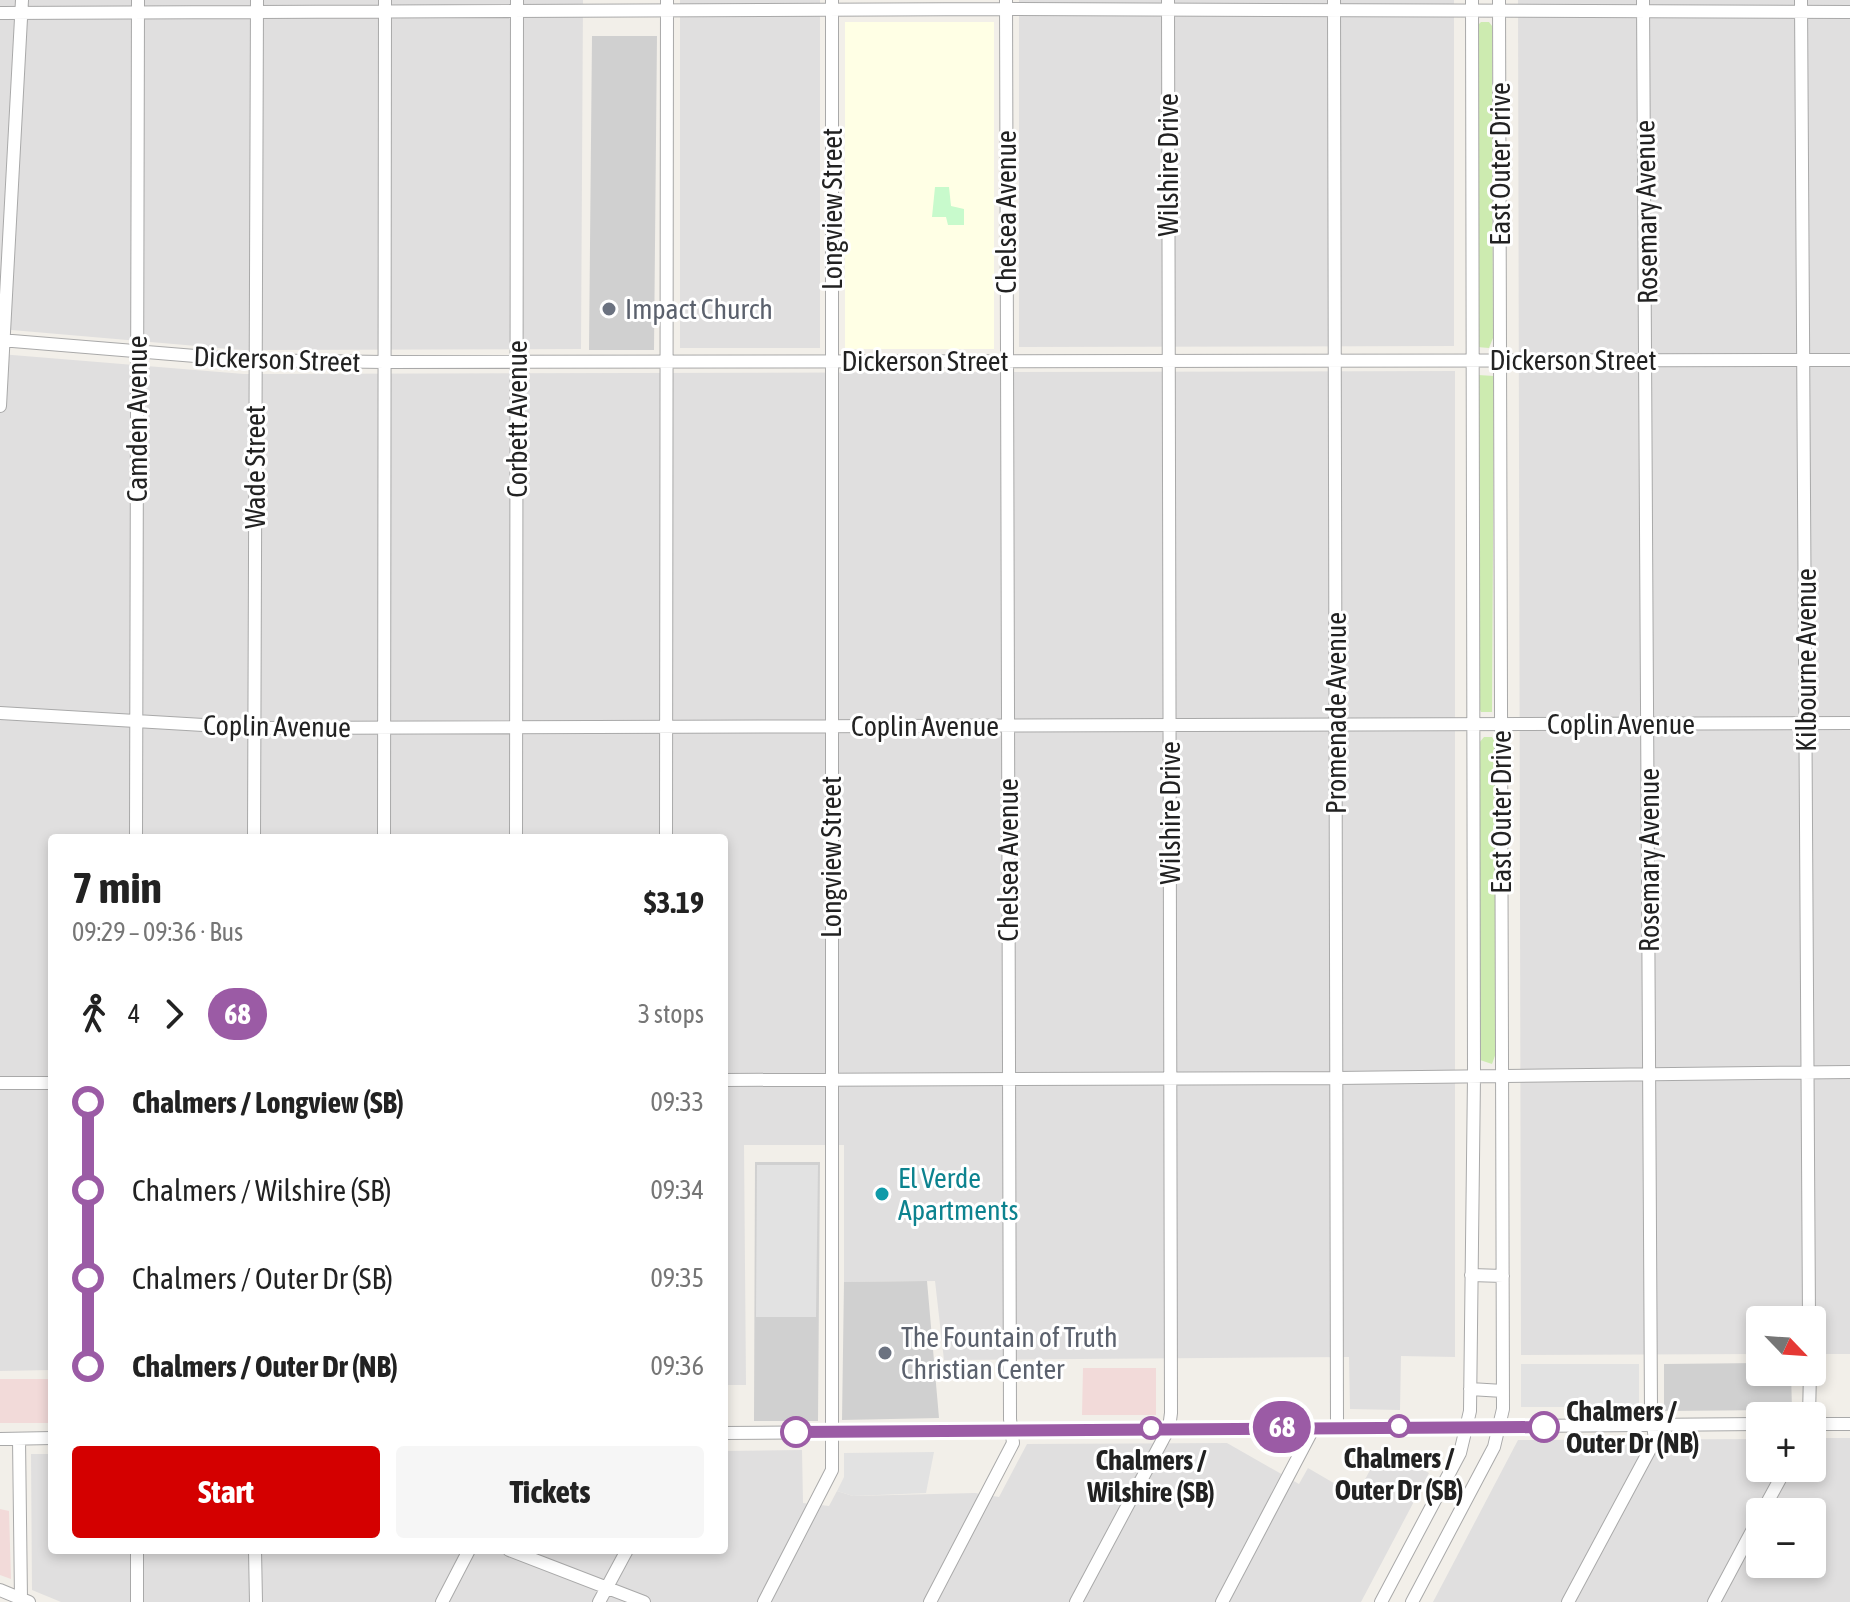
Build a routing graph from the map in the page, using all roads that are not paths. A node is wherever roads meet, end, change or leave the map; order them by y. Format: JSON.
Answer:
{"nodes":[{"id":1,"x":1006,"y":4,"type":"edge"},
{"id":2,"x":517,"y":5,"type":"edge"},
{"id":3,"x":667,"y":5,"type":"edge"},
{"id":4,"x":832,"y":5,"type":"edge"},
{"id":5,"x":1168,"y":5,"type":"edge"},
{"id":6,"x":138,"y":6,"type":"edge"},
{"id":7,"x":257,"y":6,"type":"edge"},
{"id":8,"x":385,"y":6,"type":"edge"},
{"id":9,"x":1334,"y":6,"type":"edge"},
{"id":10,"x":1472,"y":6,"type":"edge"},
{"id":11,"x":1499,"y":6,"type":"edge"},
{"id":12,"x":1642,"y":6,"type":"edge"},
{"id":13,"x":1801,"y":6,"type":"edge"},
{"id":14,"x":21,"y":7,"type":"edge"},
{"id":15,"x":1850,"y":12,"type":"edge"},
{"id":16,"x":0,"y":13,"type":"edge"},
{"id":17,"x":2,"y":340,"type":"edge"},
{"id":18,"x":137,"y":352,"type":"junction"},
{"id":19,"x":1502,"y":358,"type":"junction"},
{"id":20,"x":1471,"y":359,"type":"junction"},
{"id":21,"x":1803,"y":359,"type":"junction"},
{"id":22,"x":255,"y":360,"type":"junction"},
{"id":23,"x":1334,"y":360,"type":"junction"},
{"id":24,"x":1648,"y":360,"type":"junction"},
{"id":25,"x":1850,"y":360,"type":"edge"},
{"id":26,"x":1006,"y":361,"type":"junction"},
{"id":27,"x":1169,"y":361,"type":"junction"},
{"id":28,"x":385,"y":362,"type":"junction"},
{"id":29,"x":517,"y":362,"type":"junction"},
{"id":30,"x":667,"y":362,"type":"junction"},
{"id":31,"x":831,"y":362,"type":"junction"},
{"id":32,"x":0,"y":406,"type":"edge"},
{"id":33,"x":0,"y":713,"type":"edge"},
{"id":34,"x":136,"y":721,"type":"junction"},
{"id":35,"x":1806,"y":723,"type":"junction"},
{"id":36,"x":1850,"y":723,"type":"edge"},
{"id":37,"x":1473,"y":724,"type":"junction"},
{"id":38,"x":1500,"y":724,"type":"junction"},
{"id":39,"x":1648,"y":724,"type":"junction"},
{"id":40,"x":666,"y":726,"type":"junction"},
{"id":41,"x":832,"y":726,"type":"junction"},
{"id":42,"x":1008,"y":726,"type":"junction"},
{"id":43,"x":1171,"y":726,"type":"junction"},
{"id":44,"x":1336,"y":726,"type":"junction"},
{"id":45,"x":516,"y":727,"type":"junction"},
{"id":46,"x":254,"y":728,"type":"junction"},
{"id":47,"x":384,"y":728,"type":"junction"},
{"id":48,"x":136,"y":834,"type":"edge"},
{"id":49,"x":254,"y":834,"type":"edge"},
{"id":50,"x":384,"y":834,"type":"edge"},
{"id":51,"x":516,"y":834,"type":"edge"},
{"id":52,"x":666,"y":834,"type":"edge"},
{"id":53,"x":1808,"y":1072,"type":"junction"},
{"id":54,"x":1850,"y":1072,"type":"edge"},
{"id":55,"x":1650,"y":1074,"type":"junction"},
{"id":56,"x":1474,"y":1076,"type":"junction"},
{"id":57,"x":1501,"y":1076,"type":"junction"},
{"id":58,"x":1336,"y":1078,"type":"junction"},
{"id":59,"x":831,"y":1079,"type":"junction"},
{"id":60,"x":1009,"y":1079,"type":"junction"},
{"id":61,"x":1171,"y":1079,"type":"junction"},
{"id":62,"x":728,"y":1080,"type":"edge"},
{"id":63,"x":0,"y":1083,"type":"edge"},
{"id":64,"x":48,"y":1083,"type":"edge"},
{"id":65,"x":1471,"y":1275,"type":"junction"},
{"id":66,"x":1503,"y":1276,"type":"junction"},
{"id":67,"x":1809,"y":1306,"type":"edge"},
{"id":68,"x":1470,"y":1389,"type":"junction"},
{"id":69,"x":1503,"y":1391,"type":"junction"},
{"id":70,"x":1746,"y":1424,"type":"edge"},
{"id":71,"x":1826,"y":1424,"type":"edge"},
{"id":72,"x":1850,"y":1424,"type":"edge"},
{"id":73,"x":1653,"y":1425,"type":"junction"},
{"id":74,"x":1337,"y":1426,"type":"junction"},
{"id":75,"x":1468,"y":1426,"type":"junction"},
{"id":76,"x":1314,"y":1427,"type":"junction"},
{"id":77,"x":1500,"y":1427,"type":"junction"},
{"id":78,"x":1169,"y":1428,"type":"junction"},
{"id":79,"x":1013,"y":1430,"type":"junction"},
{"id":80,"x":831,"y":1431,"type":"junction"},
{"id":81,"x":728,"y":1433,"type":"edge"},
{"id":82,"x":48,"y":1438,"type":"edge"},
{"id":83,"x":0,"y":1439,"type":"edge"},
{"id":84,"x":19,"y":1439,"type":"junction"},
{"id":85,"x":1460,"y":1453,"type":"junction"},
{"id":86,"x":1486,"y":1466,"type":"junction"},
{"id":87,"x":1746,"y":1542,"type":"edge"},
{"id":88,"x":1410,"y":1548,"type":"junction"},
{"id":89,"x":137,"y":1554,"type":"edge"},
{"id":90,"x":255,"y":1554,"type":"edge"},
{"id":91,"x":467,"y":1554,"type":"edge"},
{"id":92,"x":519,"y":1554,"type":"edge"},
{"id":93,"x":625,"y":1554,"type":"edge"},
{"id":94,"x":1434,"y":1561,"type":"junction"},
{"id":95,"x":606,"y":1588,"type":"junction"},
{"id":96,"x":0,"y":1590,"type":"edge"},
{"id":97,"x":25,"y":1600,"type":"edge"},
{"id":98,"x":137,"y":1602,"type":"edge"},
{"id":99,"x":256,"y":1602,"type":"edge"},
{"id":100,"x":442,"y":1602,"type":"edge"},
{"id":101,"x":599,"y":1602,"type":"edge"},
{"id":102,"x":644,"y":1602,"type":"edge"},
{"id":103,"x":764,"y":1602,"type":"edge"},
{"id":104,"x":930,"y":1602,"type":"edge"},
{"id":105,"x":1076,"y":1602,"type":"edge"},
{"id":106,"x":1222,"y":1602,"type":"edge"},
{"id":107,"x":1381,"y":1602,"type":"edge"},
{"id":108,"x":1412,"y":1602,"type":"edge"},
{"id":109,"x":1568,"y":1602,"type":"edge"},
{"id":110,"x":1714,"y":1602,"type":"edge"}],
"edges":[{"from":1,"to":4,"type":"street"},
{"from":1,"to":5,"type":"street"},
{"from":1,"to":26,"type":"street","name":"Chelsea Avenue"},
{"from":2,"to":3,"type":"street"},
{"from":2,"to":8,"type":"street"},
{"from":2,"to":29,"type":"street","name":"Corbett Avenue"},
{"from":3,"to":4,"type":"street"},
{"from":3,"to":30,"type":"street"},
{"from":4,"to":31,"type":"street","name":"Longview Street"},
{"from":5,"to":9,"type":"street"},
{"from":5,"to":27,"type":"street","name":"Wilshire Drive"},
{"from":6,"to":7,"type":"street"},
{"from":6,"to":14,"type":"street"},
{"from":6,"to":18,"type":"street","name":"Camden Avenue"},
{"from":7,"to":8,"type":"street"},
{"from":7,"to":22,"type":"street","name":"Wade Street"},
{"from":8,"to":28,"type":"street"},
{"from":9,"to":10,"type":"street"},
{"from":9,"to":23,"type":"street","name":"Promenade Avenue"},
{"from":10,"to":11,"type":"street"},
{"from":10,"to":20,"type":"street","name":"East Outer Drive"},
{"from":11,"to":12,"type":"street"},
{"from":11,"to":19,"type":"street","name":"East Outer Drive"},
{"from":12,"to":13,"type":"street"},
{"from":12,"to":24,"type":"street","name":"Rosemary Avenue"},
{"from":13,"to":15,"type":"street"},
{"from":13,"to":21,"type":"street","name":"Kilbourne Avenue"},
{"from":14,"to":16,"type":"street"},
{"from":14,"to":17,"type":"street"},
{"from":17,"to":18,"type":"street","name":"Dickerson Street"},
{"from":17,"to":32,"type":"street"},
{"from":18,"to":22,"type":"street","name":"Dickerson Street"},
{"from":18,"to":34,"type":"street","name":"Camden Avenue"},
{"from":19,"to":20,"type":"street","name":"Dickerson Street"},
{"from":19,"to":24,"type":"street","name":"Dickerson Street"},
{"from":19,"to":38,"type":"street","name":"East Outer Drive"},
{"from":20,"to":23,"type":"street","name":"Dickerson Street"},
{"from":20,"to":37,"type":"street","name":"East Outer Drive"},
{"from":21,"to":24,"type":"street","name":"Dickerson Street"},
{"from":21,"to":25,"type":"street","name":"Dickerson Street"},
{"from":21,"to":35,"type":"street","name":"Kilbourne Avenue"},
{"from":22,"to":28,"type":"street","name":"Dickerson Street"},
{"from":22,"to":46,"type":"street","name":"Wade Street"},
{"from":23,"to":27,"type":"street","name":"Dickerson Street"},
{"from":23,"to":44,"type":"street","name":"Promenade Avenue"},
{"from":24,"to":39,"type":"street","name":"Rosemary Avenue"},
{"from":26,"to":27,"type":"street","name":"Dickerson Street"},
{"from":26,"to":31,"type":"street","name":"Dickerson Street"},
{"from":26,"to":42,"type":"street","name":"Chelsea Avenue"},
{"from":27,"to":43,"type":"street","name":"Wilshire Drive"},
{"from":28,"to":29,"type":"street","name":"Dickerson Street"},
{"from":28,"to":47,"type":"street"},
{"from":29,"to":30,"type":"street","name":"Dickerson Street"},
{"from":29,"to":45,"type":"street","name":"Corbett Avenue"},
{"from":30,"to":31,"type":"street","name":"Dickerson Street"},
{"from":30,"to":40,"type":"street"},
{"from":31,"to":41,"type":"street","name":"Longview Street"},
{"from":33,"to":34,"type":"street","name":"Coplin Avenue"},
{"from":34,"to":46,"type":"street","name":"Coplin Avenue"},
{"from":34,"to":48,"type":"street","name":"Camden Avenue"},
{"from":35,"to":36,"type":"street","name":"Coplin Avenue"},
{"from":35,"to":39,"type":"street","name":"Coplin Avenue"},
{"from":35,"to":53,"type":"street","name":"Kilbourne Avenue"},
{"from":37,"to":38,"type":"street","name":"Coplin Avenue"},
{"from":37,"to":44,"type":"street","name":"Coplin Avenue"},
{"from":37,"to":56,"type":"street","name":"East Outer Drive"},
{"from":38,"to":39,"type":"street","name":"Coplin Avenue"},
{"from":38,"to":57,"type":"street","name":"East Outer Drive"},
{"from":39,"to":55,"type":"street","name":"Rosemary Avenue"},
{"from":40,"to":41,"type":"street","name":"Coplin Avenue"},
{"from":40,"to":45,"type":"street","name":"Coplin Avenue"},
{"from":40,"to":52,"type":"street"},
{"from":41,"to":42,"type":"street","name":"Coplin Avenue"},
{"from":41,"to":59,"type":"street","name":"Longview Street"},
{"from":42,"to":43,"type":"street","name":"Coplin Avenue"},
{"from":42,"to":60,"type":"street","name":"Chelsea Avenue"},
{"from":43,"to":44,"type":"street","name":"Coplin Avenue"},
{"from":43,"to":61,"type":"street","name":"Wilshire Drive"},
{"from":44,"to":58,"type":"street","name":"Promenade Avenue"},
{"from":45,"to":47,"type":"street","name":"Coplin Avenue"},
{"from":45,"to":51,"type":"street","name":"Corbett Avenue"},
{"from":46,"to":47,"type":"street","name":"Coplin Avenue"},
{"from":46,"to":49,"type":"street","name":"Wade Street"},
{"from":47,"to":50,"type":"street"},
{"from":53,"to":54,"type":"street"},
{"from":53,"to":55,"type":"street"},
{"from":53,"to":67,"type":"street","name":"Kilbourne Avenue"},
{"from":55,"to":57,"type":"street"},
{"from":55,"to":73,"type":"street","name":"Rosemary Avenue"},
{"from":56,"to":57,"type":"street"},
{"from":56,"to":58,"type":"street"},
{"from":56,"to":65,"type":"street","name":"East Outer Drive"},
{"from":57,"to":66,"type":"street","name":"East Outer Drive"},
{"from":58,"to":61,"type":"street"},
{"from":58,"to":74,"type":"street","name":"Promenade Avenue"},
{"from":59,"to":60,"type":"street"},
{"from":59,"to":62,"type":"street"},
{"from":59,"to":80,"type":"street","name":"Longview Street"},
{"from":60,"to":61,"type":"street"},
{"from":60,"to":79,"type":"street","name":"Chelsea Avenue"},
{"from":61,"to":78,"type":"street","name":"Wilshire Drive"},
{"from":63,"to":64,"type":"street"},
{"from":65,"to":66,"type":"street"},
{"from":65,"to":68,"type":"street","name":"East Outer Drive"},
{"from":66,"to":69,"type":"street","name":"East Outer Drive"},
{"from":68,"to":69,"type":"street"},
{"from":68,"to":75,"type":"street","name":"East Outer Drive"},
{"from":69,"to":77,"type":"street","name":"East Outer Drive"},
{"from":70,"to":73,"type":"street"},
{"from":71,"to":72,"type":"street"},
{"from":73,"to":77,"type":"street"},
{"from":73,"to":109,"type":"street","name":"Rosemary Avenue"},
{"from":74,"to":75,"type":"street"},
{"from":74,"to":76,"type":"street"},
{"from":75,"to":77,"type":"street"},
{"from":75,"to":85,"type":"street","name":"East Outer Drive"},
{"from":76,"to":78,"type":"street"},
{"from":76,"to":106,"type":"street"},
{"from":77,"to":86,"type":"street","name":"East Outer Drive"},
{"from":78,"to":79,"type":"street"},
{"from":78,"to":105,"type":"street","name":"Wilshire Drive"},
{"from":79,"to":80,"type":"street"},
{"from":79,"to":104,"type":"street","name":"Chelsea Avenue"},
{"from":80,"to":81,"type":"street"},
{"from":80,"to":103,"type":"street","name":"Longview Street"},
{"from":82,"to":84,"type":"street"},
{"from":83,"to":84,"type":"street"},
{"from":84,"to":97,"type":"street"},
{"from":85,"to":86,"type":"street"},
{"from":85,"to":88,"type":"street","name":"East Outer Drive"},
{"from":86,"to":94,"type":"street","name":"East Outer Drive"},
{"from":87,"to":110,"type":"street"},
{"from":88,"to":94,"type":"street"},
{"from":88,"to":107,"type":"street","name":"East Outer Drive"},
{"from":89,"to":98,"type":"street"},
{"from":90,"to":99,"type":"street"},
{"from":91,"to":100,"type":"street"},
{"from":92,"to":95,"type":"street"},
{"from":93,"to":95,"type":"street"},
{"from":94,"to":108,"type":"street","name":"East Outer Drive"},
{"from":95,"to":101,"type":"street"},
{"from":95,"to":102,"type":"street"},
{"from":96,"to":97,"type":"street"}]}
